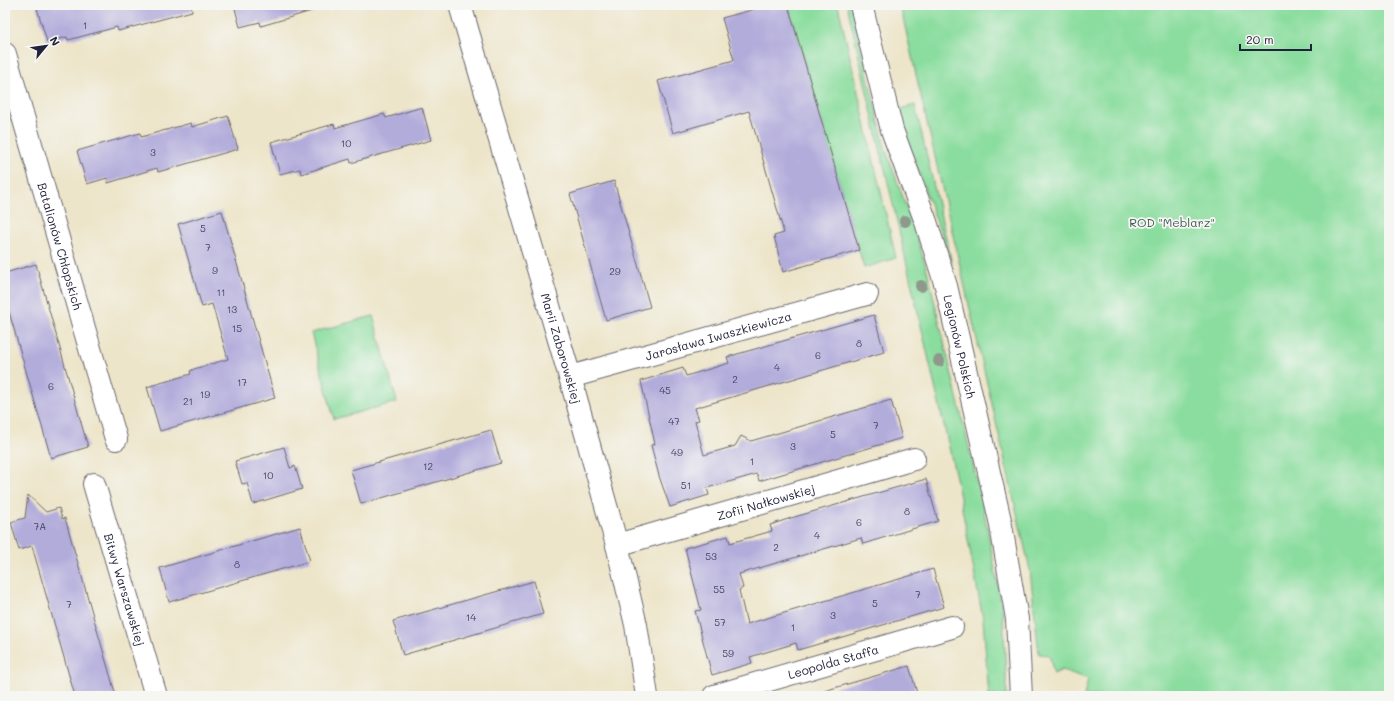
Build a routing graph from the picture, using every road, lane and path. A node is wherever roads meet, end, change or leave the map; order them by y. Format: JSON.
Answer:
{"nodes":[{"id":1,"x":460,"y":5,"type":"edge"},
{"id":2,"x":861,"y":5,"type":"edge"},
{"id":3,"x":5,"y":54,"type":"edge"},
{"id":4,"x":867,"y":294,"type":"dead end"},
{"id":5,"x":570,"y":377,"type":"junction"},
{"id":6,"x":116,"y":439,"type":"dead end"},
{"id":7,"x":914,"y":458,"type":"dead end"},
{"id":8,"x":94,"y":484,"type":"dead end"},
{"id":9,"x":617,"y":545,"type":"junction"},
{"id":10,"x":952,"y":627,"type":"dead end"},
{"id":11,"x":156,"y":696,"type":"edge"},
{"id":12,"x":647,"y":696,"type":"edge"},
{"id":13,"x":714,"y":696,"type":"edge"},
{"id":14,"x":1021,"y":696,"type":"edge"}],
"edges":[{"from":1,"to":5,"type":"street","name":"Marii Zaborowskiej"},
{"from":2,"to":14,"type":"street","name":"Legionów Polskich"},
{"from":3,"to":6,"type":"street","name":"Batalionów Chłopskich"},
{"from":4,"to":5,"type":"street","name":"Jarosława Iwaszkiewicza"},
{"from":5,"to":9,"type":"street","name":"Marii Zaborowskiej"},
{"from":7,"to":9,"type":"street","name":"Zofii Nałkowskiej"},
{"from":8,"to":11,"type":"street","name":"Bitwy Warszawskiej"},
{"from":9,"to":12,"type":"street","name":"Marii Zaborowskiej"},
{"from":10,"to":13,"type":"street","name":"Leopolda Staffa"}]}
